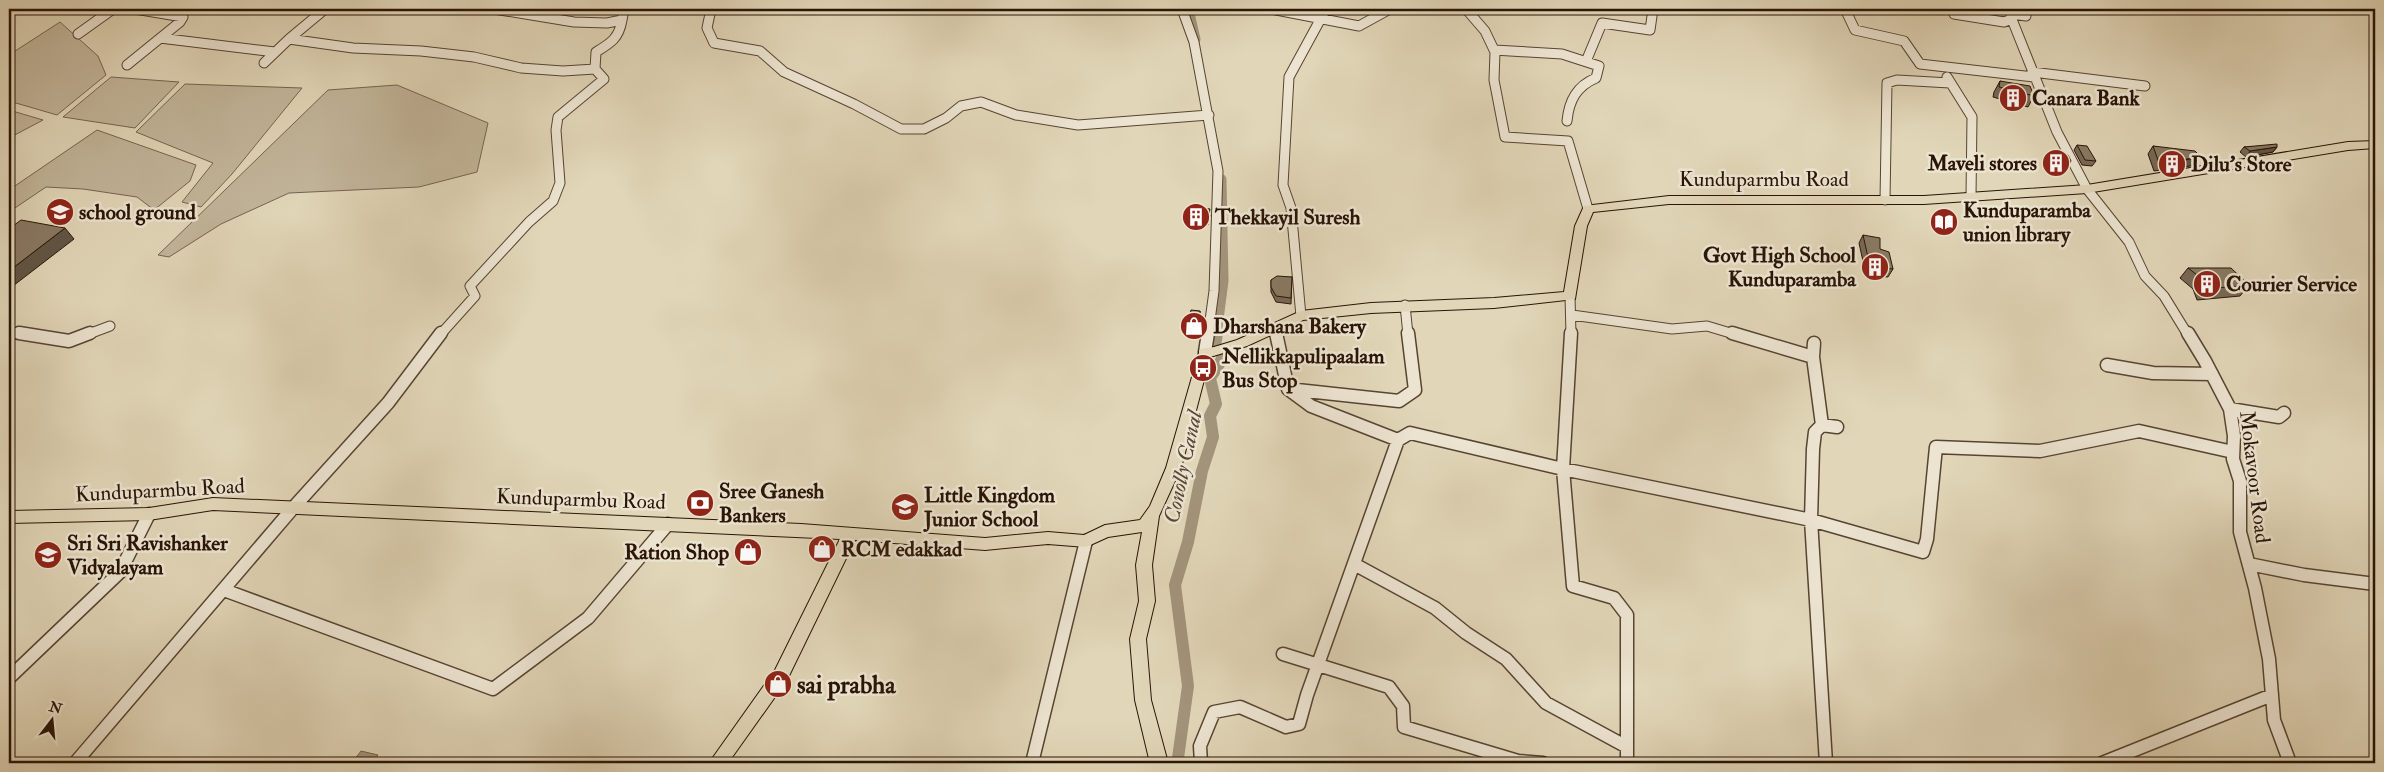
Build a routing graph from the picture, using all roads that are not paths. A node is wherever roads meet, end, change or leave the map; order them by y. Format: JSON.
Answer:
{"nodes":[{"id":1,"x":113,"y":9,"type":"edge"},
{"id":2,"x":135,"y":9,"type":"edge"},
{"id":3,"x":324,"y":9,"type":"edge"},
{"id":4,"x":494,"y":9,"type":"edge"},
{"id":5,"x":624,"y":9,"type":"edge"},
{"id":6,"x":711,"y":9,"type":"edge"},
{"id":7,"x":1182,"y":9,"type":"edge"},
{"id":8,"x":1271,"y":9,"type":"edge"},
{"id":9,"x":1390,"y":9,"type":"edge"},
{"id":10,"x":1466,"y":9,"type":"edge"},
{"id":11,"x":1653,"y":9,"type":"edge"},
{"id":12,"x":1844,"y":9,"type":"edge"},
{"id":13,"x":1324,"y":13,"type":"edge"},
{"id":14,"x":1954,"y":14,"type":"dead end"},
{"id":15,"x":2013,"y":14,"type":"edge"},
{"id":16,"x":2026,"y":16,"type":"dead end"},
{"id":17,"x":622,"y":20,"type":"junction"},
{"id":18,"x":78,"y":34,"type":"dead end"},
{"id":19,"x":160,"y":38,"type":"junction"},
{"id":20,"x":289,"y":39,"type":"junction"},
{"id":21,"x":1494,"y":50,"type":"junction"},
{"id":22,"x":274,"y":52,"type":"junction"},
{"id":23,"x":1587,"y":59,"type":"junction"},
{"id":24,"x":264,"y":63,"type":"dead end"},
{"id":25,"x":127,"y":65,"type":"dead end"},
{"id":26,"x":1940,"y":67,"type":"junction"},
{"id":27,"x":595,"y":69,"type":"junction"},
{"id":28,"x":2033,"y":74,"type":"junction"},
{"id":29,"x":1950,"y":83,"type":"junction"},
{"id":30,"x":2145,"y":86,"type":"dead end"},
{"id":31,"x":1209,"y":115,"type":"junction"},
{"id":32,"x":1567,"y":121,"type":"dead end"},
{"id":33,"x":2375,"y":146,"type":"edge"},
{"id":34,"x":2087,"y":189,"type":"junction"},
{"id":35,"x":1971,"y":197,"type":"junction"},
{"id":36,"x":1885,"y":200,"type":"junction"},
{"id":37,"x":1588,"y":210,"type":"junction"},
{"id":38,"x":1570,"y":296,"type":"junction"},
{"id":39,"x":1405,"y":305,"type":"junction"},
{"id":40,"x":1572,"y":315,"type":"junction"},
{"id":41,"x":1302,"y":316,"type":"junction"},
{"id":42,"x":110,"y":326,"type":"dead end"},
{"id":43,"x":1275,"y":329,"type":"junction"},
{"id":44,"x":10,"y":332,"type":"edge"},
{"id":45,"x":1814,"y":343,"type":"dead end"},
{"id":46,"x":1216,"y":351,"type":"junction"},
{"id":47,"x":1813,"y":358,"type":"junction"},
{"id":48,"x":2107,"y":366,"type":"dead end"},
{"id":49,"x":2212,"y":374,"type":"junction"},
{"id":50,"x":1288,"y":390,"type":"junction"},
{"id":51,"x":2230,"y":409,"type":"junction"},
{"id":52,"x":2284,"y":413,"type":"dead end"},
{"id":53,"x":1822,"y":426,"type":"junction"},
{"id":54,"x":1837,"y":427,"type":"dead end"},
{"id":55,"x":1398,"y":440,"type":"junction"},
{"id":56,"x":2233,"y":452,"type":"junction"},
{"id":57,"x":1563,"y":469,"type":"junction"},
{"id":58,"x":293,"y":508,"type":"junction"},
{"id":59,"x":149,"y":514,"type":"junction"},
{"id":60,"x":9,"y":517,"type":"edge"},
{"id":61,"x":1152,"y":517,"type":"junction"},
{"id":62,"x":1811,"y":520,"type":"junction"},
{"id":63,"x":668,"y":524,"type":"junction"},
{"id":64,"x":850,"y":534,"type":"junction"},
{"id":65,"x":1086,"y":541,"type":"junction"},
{"id":66,"x":1354,"y":564,"type":"junction"},
{"id":67,"x":2249,"y":564,"type":"junction"},
{"id":68,"x":2375,"y":584,"type":"edge"},
{"id":69,"x":224,"y":590,"type":"junction"},
{"id":70,"x":1283,"y":654,"type":"dead end"},
{"id":71,"x":1318,"y":664,"type":"junction"},
{"id":72,"x":9,"y":678,"type":"edge"},
{"id":73,"x":2272,"y":695,"type":"junction"},
{"id":74,"x":1627,"y":747,"type":"junction"},
{"id":75,"x":75,"y":763,"type":"edge"},
{"id":76,"x":718,"y":763,"type":"edge"},
{"id":77,"x":1032,"y":763,"type":"edge"},
{"id":78,"x":1159,"y":763,"type":"edge"},
{"id":79,"x":1201,"y":763,"type":"edge"},
{"id":80,"x":1543,"y":763,"type":"edge"},
{"id":81,"x":1627,"y":763,"type":"edge"},
{"id":82,"x":1826,"y":763,"type":"edge"},
{"id":83,"x":2102,"y":763,"type":"edge"},
{"id":84,"x":2290,"y":763,"type":"edge"}],
"edges":[{"from":1,"to":18,"type":"street"},
{"from":2,"to":19,"type":"street"},
{"from":3,"to":20,"type":"street"},
{"from":4,"to":17,"type":"street"},
{"from":5,"to":17,"type":"street"},
{"from":6,"to":31,"type":"street"},
{"from":7,"to":31,"type":"street"},
{"from":8,"to":13,"type":"street"},
{"from":9,"to":13,"type":"street"},
{"from":10,"to":21,"type":"street"},
{"from":11,"to":23,"type":"street"},
{"from":12,"to":26,"type":"street"},
{"from":13,"to":41,"type":"street"},
{"from":14,"to":15,"type":"street"},
{"from":15,"to":16,"type":"street"},
{"from":15,"to":28,"type":"street","name":"Mokavoor Road"},
{"from":17,"to":27,"type":"street"},
{"from":19,"to":22,"type":"street"},
{"from":19,"to":25,"type":"street"},
{"from":20,"to":22,"type":"street"},
{"from":20,"to":27,"type":"street"},
{"from":21,"to":23,"type":"street"},
{"from":21,"to":37,"type":"street"},
{"from":22,"to":24,"type":"street"},
{"from":23,"to":32,"type":"street"},
{"from":26,"to":28,"type":"street"},
{"from":26,"to":29,"type":"street"},
{"from":27,"to":58,"type":"street"},
{"from":28,"to":30,"type":"street"},
{"from":28,"to":34,"type":"street","name":"Mokavoor Road"},
{"from":29,"to":35,"type":"street"},
{"from":29,"to":36,"type":"street"},
{"from":31,"to":46,"type":"street"},
{"from":33,"to":34,"type":"main road","name":"Kunduparmbu Road"},
{"from":34,"to":35,"type":"main road","name":"Kunduparmbu Road"},
{"from":34,"to":49,"type":"street","name":"Mokavoor Road"},
{"from":35,"to":36,"type":"main road","name":"Kunduparmbu Road"},
{"from":36,"to":37,"type":"main road","name":"Kunduparmbu Road"},
{"from":37,"to":38,"type":"main road"},
{"from":38,"to":39,"type":"main road"},
{"from":38,"to":40,"type":"street"},
{"from":39,"to":41,"type":"main road"},
{"from":39,"to":50,"type":"street"},
{"from":40,"to":47,"type":"street"},
{"from":40,"to":57,"type":"street"},
{"from":41,"to":43,"type":"main road"},
{"from":42,"to":44,"type":"street"},
{"from":43,"to":46,"type":"main road"},
{"from":43,"to":50,"type":"street"},
{"from":45,"to":47,"type":"street"},
{"from":46,"to":61,"type":"main road"},
{"from":47,"to":53,"type":"street"},
{"from":48,"to":49,"type":"street"},
{"from":49,"to":51,"type":"street","name":"Mokavoor Road"},
{"from":50,"to":55,"type":"street"},
{"from":51,"to":52,"type":"street"},
{"from":51,"to":56,"type":"street","name":"Mokavoor Road"},
{"from":53,"to":54,"type":"street"},
{"from":53,"to":62,"type":"street"},
{"from":55,"to":57,"type":"street"},
{"from":55,"to":66,"type":"street"},
{"from":56,"to":62,"type":"street"},
{"from":56,"to":67,"type":"street","name":"Mokavoor Road"},
{"from":57,"to":62,"type":"street"},
{"from":57,"to":74,"type":"street"},
{"from":58,"to":59,"type":"main road","name":"Kunduparmbu Road"},
{"from":58,"to":63,"type":"main road","name":"Kunduparmbu Road"},
{"from":58,"to":69,"type":"street"},
{"from":59,"to":60,"type":"main road","name":"Kunduparmbu Road"},
{"from":59,"to":72,"type":"street"},
{"from":61,"to":65,"type":"main road","name":"Kunduparmbu Road"},
{"from":61,"to":78,"type":"main road"},
{"from":62,"to":82,"type":"street"},
{"from":63,"to":64,"type":"main road","name":"Kunduparmbu Road"},
{"from":63,"to":69,"type":"street"},
{"from":64,"to":65,"type":"main road","name":"Kunduparmbu Road"},
{"from":64,"to":76,"type":"main road"},
{"from":65,"to":77,"type":"street"},
{"from":66,"to":71,"type":"street"},
{"from":66,"to":74,"type":"street"},
{"from":67,"to":68,"type":"street"},
{"from":67,"to":73,"type":"street","name":"Mokavoor Road"},
{"from":69,"to":75,"type":"street"},
{"from":70,"to":71,"type":"street"},
{"from":71,"to":79,"type":"street"},
{"from":71,"to":80,"type":"street"},
{"from":73,"to":83,"type":"street"},
{"from":73,"to":84,"type":"street","name":"Mokavoor Road"},
{"from":74,"to":81,"type":"street"}]}
